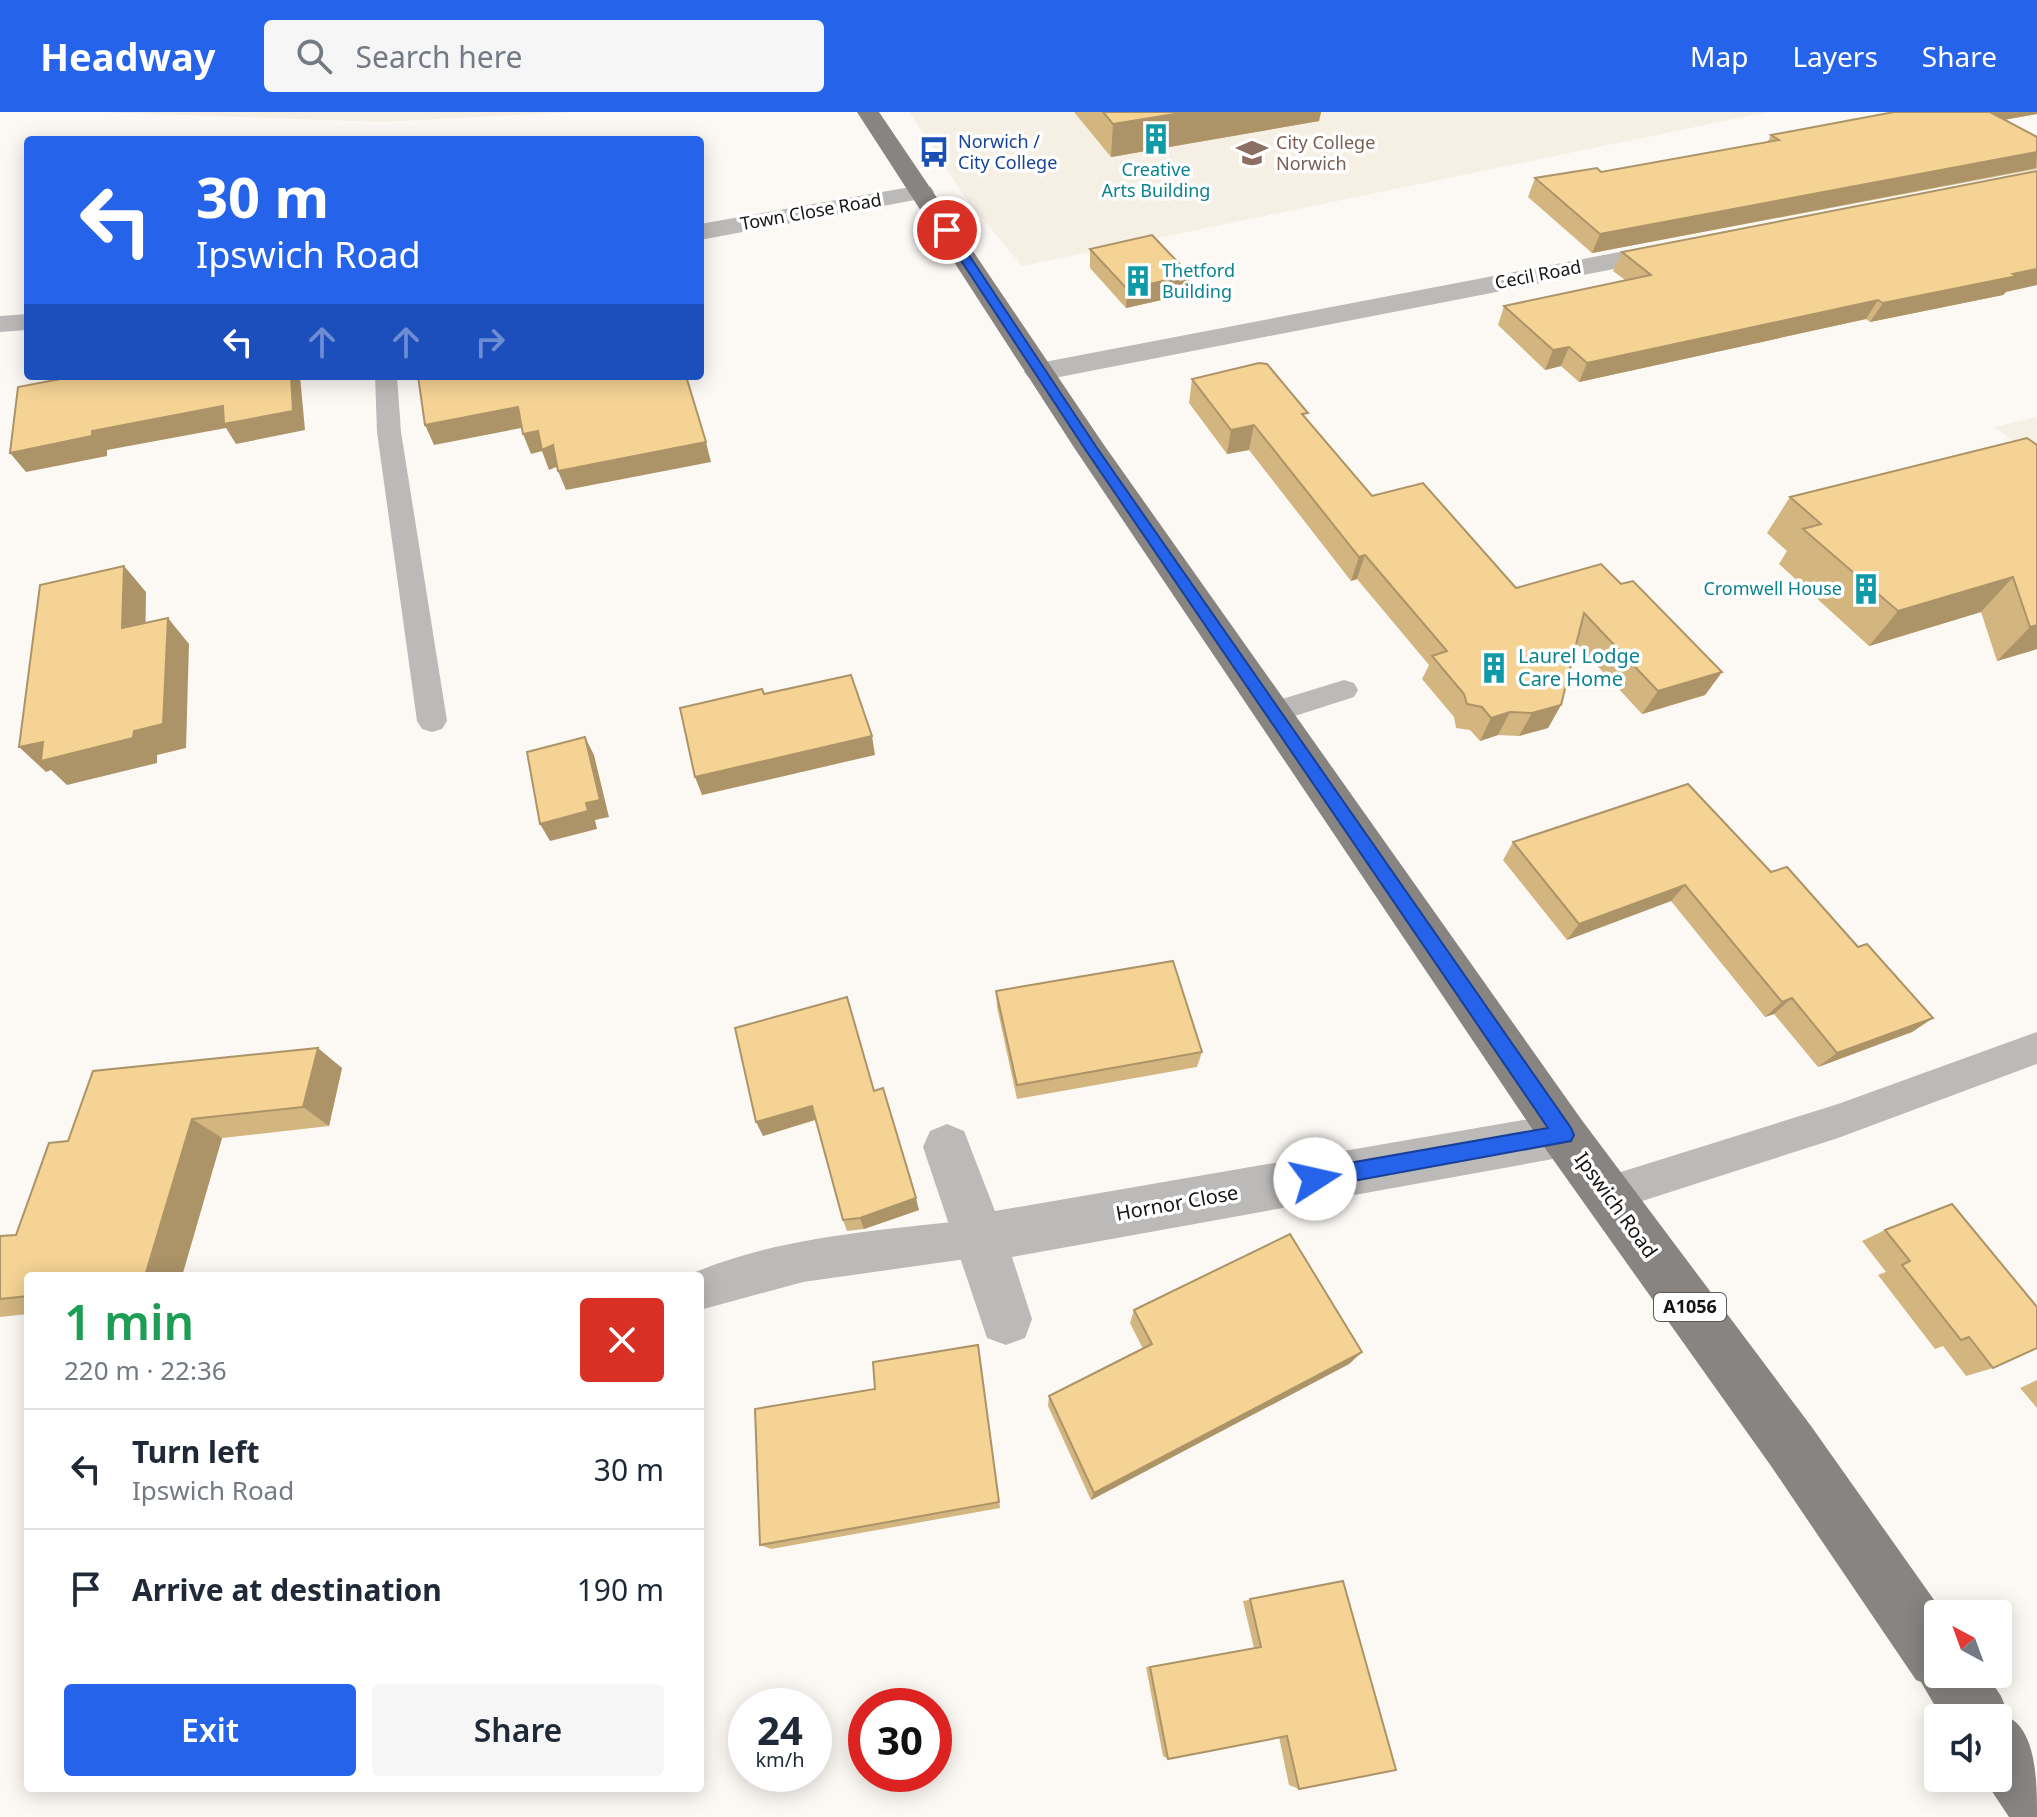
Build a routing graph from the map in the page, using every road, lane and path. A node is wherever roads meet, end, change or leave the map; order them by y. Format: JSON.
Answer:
{"nodes":[{"id":1,"x":868,"y":112,"type":"edge"},
{"id":2,"x":922,"y":192,"type":"junction"},
{"id":3,"x":704,"y":231,"type":"edge"},
{"id":4,"x":1705,"y":243,"type":"edge"},
{"id":5,"x":24,"y":322,"type":"edge"},
{"id":6,"x":0,"y":324,"type":"edge"},
{"id":7,"x":1039,"y":372,"type":"junction"},
{"id":8,"x":386,"y":380,"type":"edge"},
{"id":9,"x":1344,"y":690,"type":"dead end"},
{"id":10,"x":1273,"y":712,"type":"junction"},
{"id":11,"x":432,"y":721,"type":"dead end"},
{"id":12,"x":2037,"y":1048,"type":"edge"},
{"id":13,"x":1564,"y":1135,"type":"junction"},
{"id":14,"x":947,"y":1147,"type":"dead end"},
{"id":15,"x":1608,"y":1194,"type":"junction"},
{"id":16,"x":980,"y":1238,"type":"junction"},
{"id":17,"x":704,"y":1288,"type":"edge"},
{"id":18,"x":1006,"y":1319,"type":"dead end"},
{"id":19,"x":1924,"y":1638,"type":"edge"},
{"id":20,"x":2012,"y":1765,"type":"edge"},
{"id":21,"x":2037,"y":1802,"type":"edge"}],
"edges":[{"from":1,"to":2,"type":"main road","name":"Ipswich Road","number":"A1056"},
{"from":2,"to":3,"type":"street","name":"Town Close Road"},
{"from":2,"to":7,"type":"main road","name":"Ipswich Road","number":"A1056"},
{"from":4,"to":7,"type":"street","name":"Cecil Road"},
{"from":5,"to":6,"type":"street"},
{"from":7,"to":10,"type":"main road","name":"Ipswich Road","number":"A1056"},
{"from":8,"to":11,"type":"lane"},
{"from":9,"to":10,"type":"lane"},
{"from":10,"to":13,"type":"main road","name":"Ipswich Road","number":"A1056"},
{"from":12,"to":15,"type":"lane"},
{"from":13,"to":15,"type":"main road","name":"Ipswich Road","number":"A1056"},
{"from":13,"to":16,"type":"street","name":"Hornor Close"},
{"from":14,"to":16,"type":"street"},
{"from":15,"to":19,"type":"main road","name":"Ipswich Road","number":"A1056"},
{"from":16,"to":17,"type":"lane"},
{"from":16,"to":18,"type":"street"},
{"from":20,"to":21,"type":"main road"}]}
